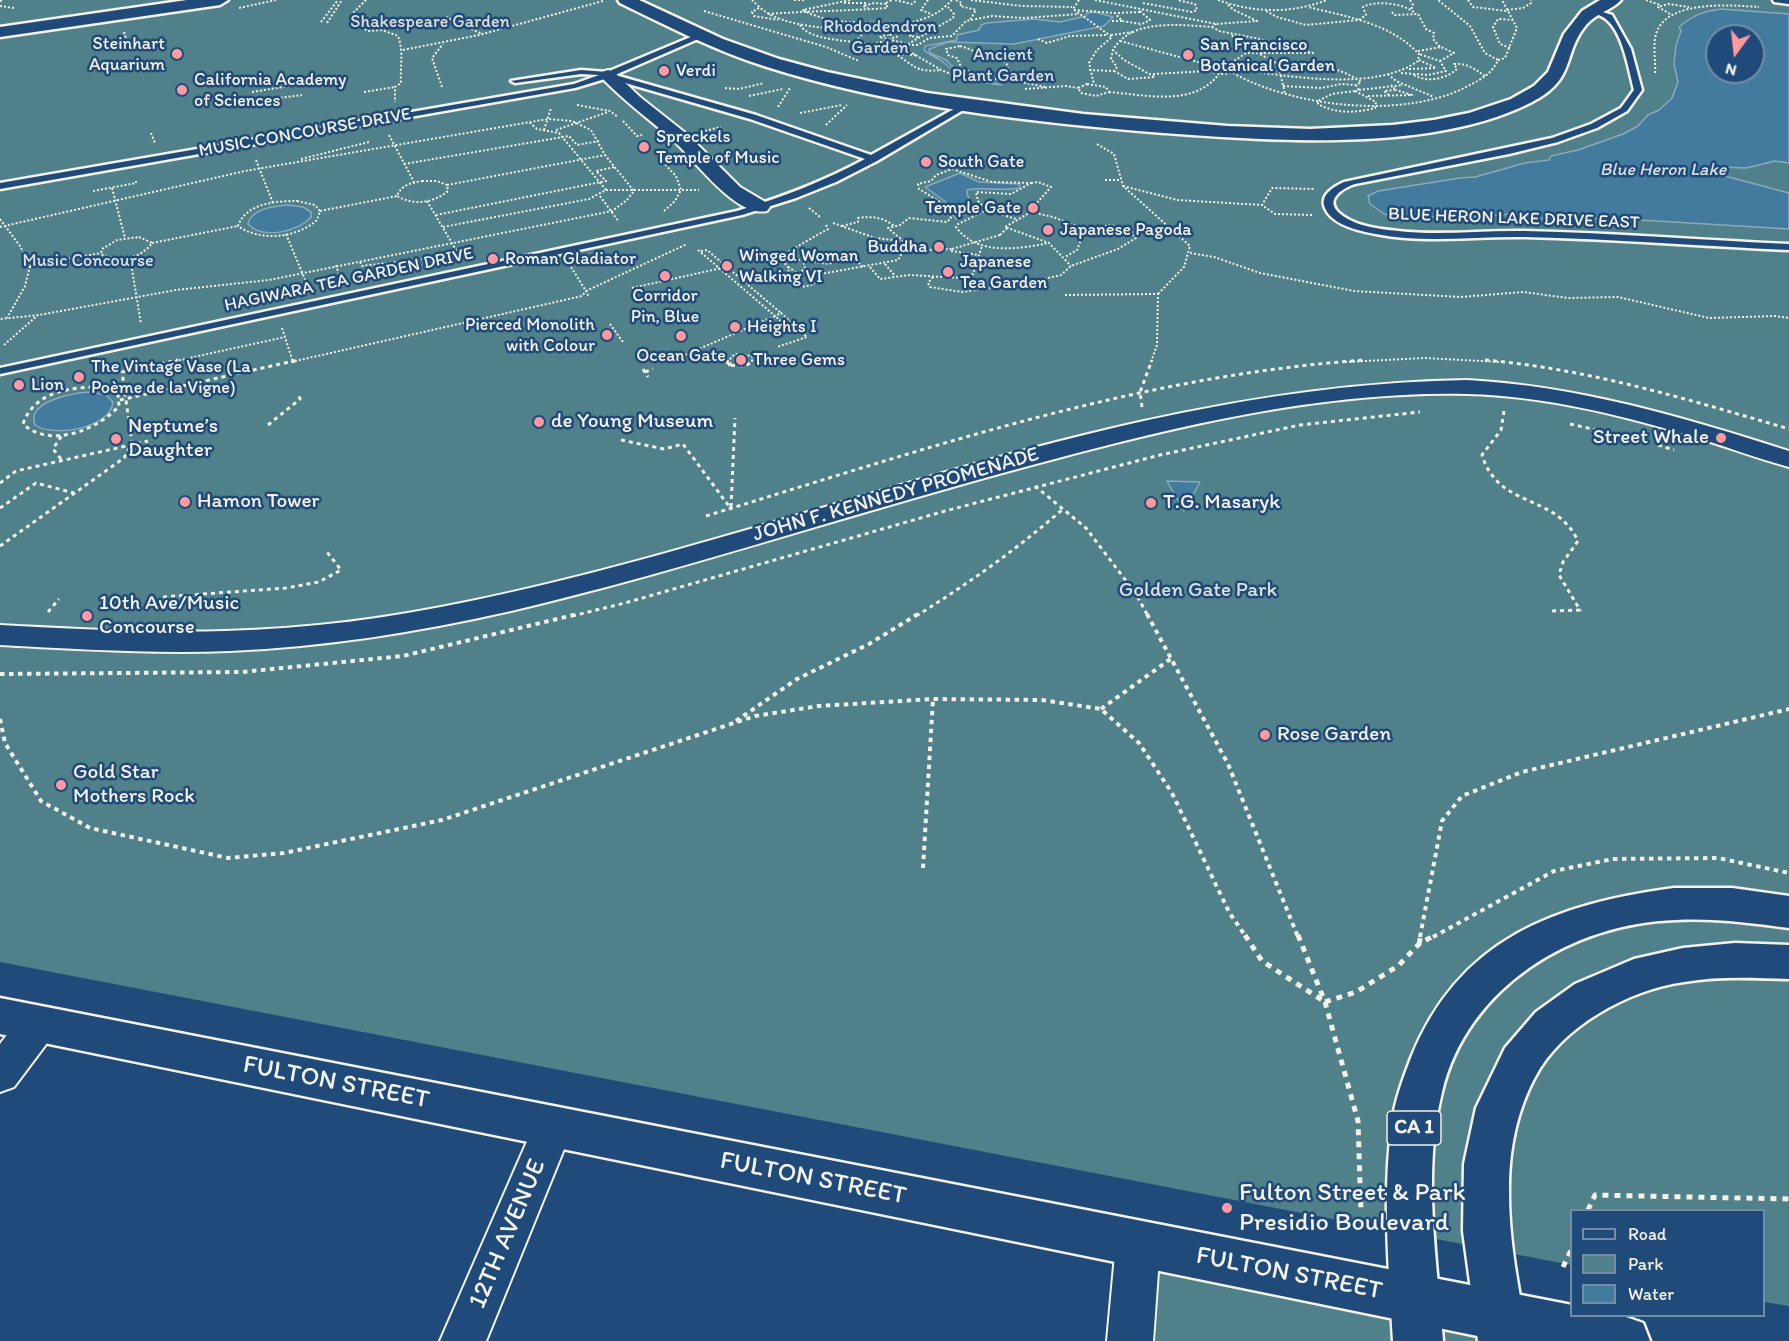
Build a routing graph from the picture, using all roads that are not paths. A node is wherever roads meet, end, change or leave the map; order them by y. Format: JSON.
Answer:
{"nodes":[{"id":1,"x":220,"y":0,"type":"edge"},
{"id":2,"x":626,"y":0,"type":"edge"},
{"id":3,"x":1613,"y":0,"type":"edge"},
{"id":4,"x":1777,"y":0,"type":"edge"},
{"id":5,"x":1789,"y":2,"type":"edge"},
{"id":6,"x":1593,"y":10,"type":"junction"},
{"id":7,"x":0,"y":32,"type":"edge"},
{"id":8,"x":701,"y":36,"type":"junction"},
{"id":9,"x":656,"y":52,"type":"junction"},
{"id":10,"x":581,"y":72,"type":"junction"},
{"id":11,"x":609,"y":75,"type":"junction"},
{"id":12,"x":515,"y":81,"type":"dead end"},
{"id":13,"x":966,"y":106,"type":"junction"},
{"id":14,"x":874,"y":159,"type":"junction"},
{"id":15,"x":0,"y":186,"type":"edge"},
{"id":16,"x":760,"y":207,"type":"junction"},
{"id":17,"x":1789,"y":247,"type":"edge"},
{"id":18,"x":0,"y":371,"type":"edge"},
{"id":19,"x":1789,"y":459,"type":"edge"},
{"id":20,"x":0,"y":635,"type":"edge"},
{"id":21,"x":1789,"y":912,"type":"edge"},
{"id":22,"x":1789,"y":962,"type":"edge"},
{"id":23,"x":19,"y":1019,"type":"edge"},
{"id":24,"x":0,"y":1074,"type":"edge"},
{"id":25,"x":553,"y":1127,"type":"junction"},
{"id":26,"x":1138,"y":1244,"type":"junction"},
{"id":27,"x":1417,"y":1320,"type":"edge"},
{"id":28,"x":1501,"y":1328,"type":"edge"},
{"id":29,"x":463,"y":1341,"type":"edge"},
{"id":30,"x":1130,"y":1341,"type":"edge"},
{"id":31,"x":1625,"y":1341,"type":"edge"}],
"edges":[{"from":1,"to":7,"type":"main road"},
{"from":2,"to":8,"type":"main road"},
{"from":3,"to":6,"type":"main road"},
{"from":4,"to":5,"type":"lane"},
{"from":6,"to":13,"type":"main road"},
{"from":6,"to":17,"type":"lane","name":"BLUE HERON LAKE DRIVE EAST"},
{"from":8,"to":9,"type":"lane","name":"MUSIC CONCOURSE DRIVE"},
{"from":8,"to":13,"type":"main road"},
{"from":9,"to":10,"type":"lane"},
{"from":9,"to":11,"type":"lane","name":"MUSIC CONCOURSE DRIVE"},
{"from":10,"to":11,"type":"lane"},
{"from":10,"to":12,"type":"lane"},
{"from":11,"to":14,"type":"lane"},
{"from":11,"to":15,"type":"lane","name":"MUSIC CONCOURSE DRIVE"},
{"from":11,"to":16,"type":"street"},
{"from":13,"to":14,"type":"lane","name":"HAGIWARA TEA GARDEN DRIVE"},
{"from":14,"to":16,"type":"lane","name":"HAGIWARA TEA GARDEN DRIVE"},
{"from":16,"to":18,"type":"lane","name":"HAGIWARA TEA GARDEN DRIVE"},
{"from":19,"to":20,"type":"street","name":"JOHN F. KENNEDY PROMENADE"},
{"from":21,"to":27,"type":"main road","number":"CA 1"},
{"from":22,"to":28,"type":"main road"},
{"from":23,"to":24,"type":"street"},
{"from":23,"to":25,"type":"main road","name":"FULTON STREET"},
{"from":25,"to":26,"type":"main road","name":"FULTON STREET"},
{"from":25,"to":29,"type":"street","name":"12TH AVENUE"},
{"from":26,"to":27,"type":"main road","name":"FULTON STREET"},
{"from":26,"to":30,"type":"street"},
{"from":27,"to":28,"type":"main road","name":"FULTON STREET"},
{"from":28,"to":31,"type":"main road","name":"FULTON STREET"}]}
